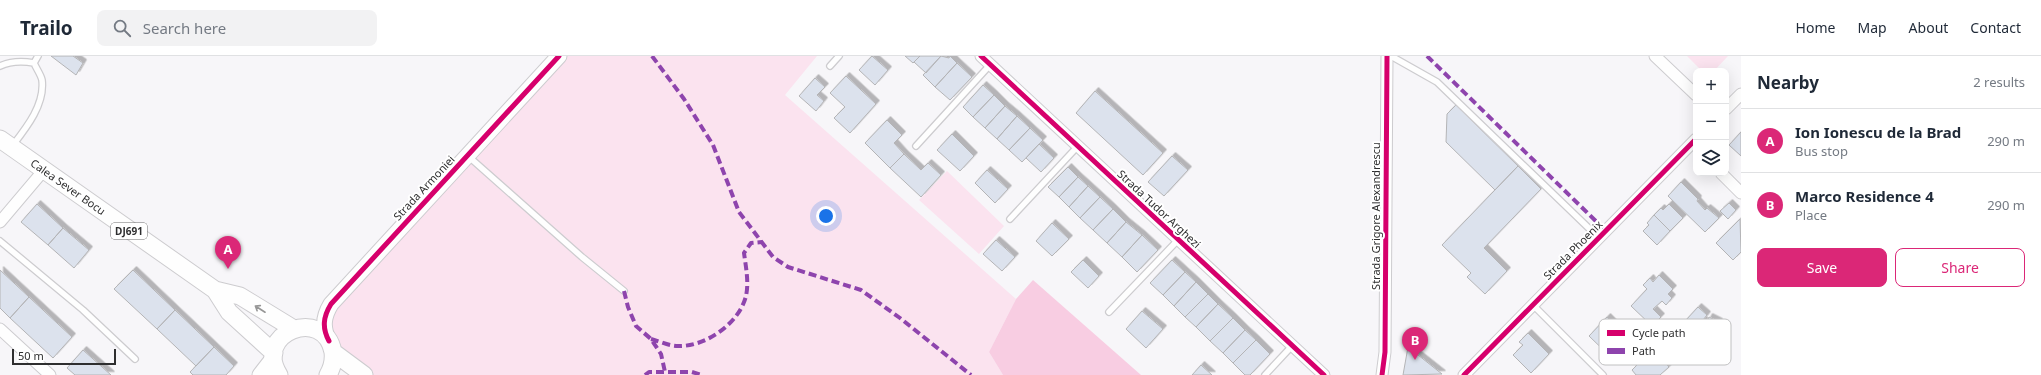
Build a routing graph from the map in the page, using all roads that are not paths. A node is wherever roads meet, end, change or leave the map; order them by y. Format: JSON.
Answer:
{"nodes":[{"id":1,"x":38,"y":56,"type":"edge"},
{"id":2,"x":559,"y":56,"type":"edge"},
{"id":3,"x":839,"y":56,"type":"edge"},
{"id":4,"x":981,"y":56,"type":"edge"},
{"id":5,"x":1387,"y":56,"type":"edge"},
{"id":6,"x":1391,"y":56,"type":"edge"},
{"id":7,"x":1655,"y":56,"type":"edge"},
{"id":8,"x":34,"y":63,"type":"junction"},
{"id":9,"x":990,"y":65,"type":"junction"},
{"id":10,"x":0,"y":66,"type":"edge"},
{"id":11,"x":830,"y":66,"type":"dead end"},
{"id":12,"x":1693,"y":92,"type":"edge"},
{"id":13,"x":1741,"y":94,"type":"edge"},
{"id":14,"x":1729,"y":106,"type":"edge"},
{"id":15,"x":6,"y":143,"type":"edge"},
{"id":16,"x":1693,"y":145,"type":"edge"},
{"id":17,"x":916,"y":146,"type":"dead end"},
{"id":18,"x":1078,"y":146,"type":"junction"},
{"id":19,"x":468,"y":156,"type":"junction"},
{"id":20,"x":44,"y":170,"type":"junction"},
{"id":21,"x":1724,"y":176,"type":"edge"},
{"id":22,"x":1741,"y":193,"type":"edge"},
{"id":23,"x":1010,"y":219,"type":"dead end"},
{"id":24,"x":0,"y":222,"type":"edge"},
{"id":25,"x":1599,"y":238,"type":"junction"},
{"id":26,"x":1178,"y":240,"type":"junction"},
{"id":27,"x":0,"y":241,"type":"edge"},
{"id":28,"x":215,"y":290,"type":"junction"},
{"id":29,"x":624,"y":291,"type":"dead end"},
{"id":30,"x":1533,"y":305,"type":"junction"},
{"id":31,"x":1109,"y":312,"type":"dead end"},
{"id":32,"x":0,"y":329,"type":"edge"},
{"id":33,"x":294,"y":329,"type":"junction"},
{"id":34,"x":1292,"y":346,"type":"junction"},
{"id":35,"x":331,"y":347,"type":"junction"},
{"id":36,"x":274,"y":355,"type":"junction"},
{"id":37,"x":135,"y":359,"type":"dead end"},
{"id":38,"x":50,"y":375,"type":"edge"},
{"id":39,"x":260,"y":375,"type":"edge"},
{"id":40,"x":279,"y":375,"type":"edge"},
{"id":41,"x":328,"y":375,"type":"edge"},
{"id":42,"x":364,"y":375,"type":"edge"},
{"id":43,"x":1265,"y":375,"type":"edge"},
{"id":44,"x":1324,"y":375,"type":"edge"},
{"id":45,"x":1382,"y":375,"type":"edge"},
{"id":46,"x":1464,"y":375,"type":"edge"},
{"id":47,"x":1603,"y":375,"type":"edge"}],
"edges":[{"from":1,"to":8,"type":"lane"},
{"from":2,"to":19,"type":"street","name":"Strada Armoniei"},
{"from":3,"to":11,"type":"lane"},
{"from":4,"to":9,"type":"street","name":"Strada Tudor Arghezi"},
{"from":5,"to":45,"type":"street","name":"Strada Grigore Alexandrescu"},
{"from":6,"to":25,"type":"lane"},
{"from":7,"to":12,"type":"street"},
{"from":8,"to":10,"type":"lane"},
{"from":8,"to":15,"type":"lane"},
{"from":9,"to":17,"type":"lane"},
{"from":9,"to":18,"type":"street","name":"Strada Tudor Arghezi"},
{"from":13,"to":14,"type":"street"},
{"from":15,"to":20,"type":"main road","name":"Calea Sever Bocu","number":"DJ691"},
{"from":16,"to":25,"type":"street","name":"Strada Phoenix"},
{"from":18,"to":23,"type":"lane"},
{"from":18,"to":26,"type":"street","name":"Strada Tudor Arghezi"},
{"from":19,"to":29,"type":"lane"},
{"from":19,"to":35,"type":"street","name":"Strada Armoniei"},
{"from":20,"to":24,"type":"street"},
{"from":20,"to":28,"type":"main road","name":"Calea Sever Bocu","number":"DJ691"},
{"from":21,"to":22,"type":"street"},
{"from":25,"to":30,"type":"street","name":"Strada Phoenix"},
{"from":26,"to":31,"type":"lane","name":"Strada Tudor Arghezi"},
{"from":26,"to":34,"type":"street","name":"Strada Tudor Arghezi"},
{"from":27,"to":37,"type":"lane"},
{"from":33,"to":28,"type":"main road","name":"Calea Sever Bocu","number":"DJ691","one_way":true},
{"from":28,"to":36,"type":"main road","name":"Calea Sever Bocu","number":"DJ691"},
{"from":30,"to":46,"type":"street","name":"Strada Phoenix"},
{"from":30,"to":47,"type":"lane"},
{"from":32,"to":38,"type":"street"},
{"from":33,"to":35,"type":"main road"},
{"from":33,"to":36,"type":"main road"},
{"from":34,"to":43,"type":"lane"},
{"from":34,"to":44,"type":"street","name":"Strada Tudor Arghezi"},
{"from":35,"to":41,"type":"main road"},
{"from":35,"to":42,"type":"main road"},
{"from":36,"to":39,"type":"street"},
{"from":36,"to":40,"type":"main road"}]}
